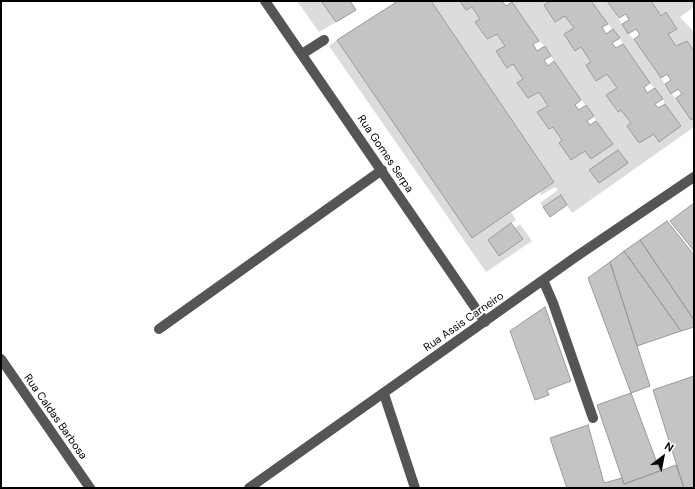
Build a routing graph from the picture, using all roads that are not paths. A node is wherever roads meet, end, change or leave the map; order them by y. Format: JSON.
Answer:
{"nodes":[{"id":1,"x":265,"y":1,"type":"edge"},
{"id":2,"x":324,"y":40,"type":"dead end"},
{"id":3,"x":302,"y":54,"type":"junction"},
{"id":4,"x":382,"y":170,"type":"junction"},
{"id":5,"x":694,"y":177,"type":"edge"},
{"id":6,"x":543,"y":280,"type":"junction"},
{"id":7,"x":485,"y":322,"type":"junction"},
{"id":8,"x":159,"y":329,"type":"dead end"},
{"id":9,"x":1,"y":359,"type":"edge"},
{"id":10,"x":384,"y":394,"type":"junction"},
{"id":11,"x":593,"y":418,"type":"dead end"},
{"id":12,"x":90,"y":488,"type":"edge"},
{"id":13,"x":249,"y":488,"type":"edge"},
{"id":14,"x":414,"y":488,"type":"edge"}],
"edges":[{"from":1,"to":3,"type":"street","name":"Rua Gomes Serpa"},
{"from":2,"to":3,"type":"street"},
{"from":3,"to":4,"type":"street","name":"Rua Gomes Serpa"},
{"from":4,"to":7,"type":"street","name":"Rua Gomes Serpa"},
{"from":4,"to":8,"type":"street"},
{"from":5,"to":6,"type":"street","name":"Rua Assis Carneiro"},
{"from":6,"to":7,"type":"street","name":"Rua Assis Carneiro"},
{"from":6,"to":11,"type":"street"},
{"from":7,"to":10,"type":"street","name":"Rua Assis Carneiro"},
{"from":9,"to":12,"type":"street","name":"Rua Caldas Barbosa"},
{"from":10,"to":13,"type":"street","name":"Rua Assis Carneiro"},
{"from":10,"to":14,"type":"street"}]}
